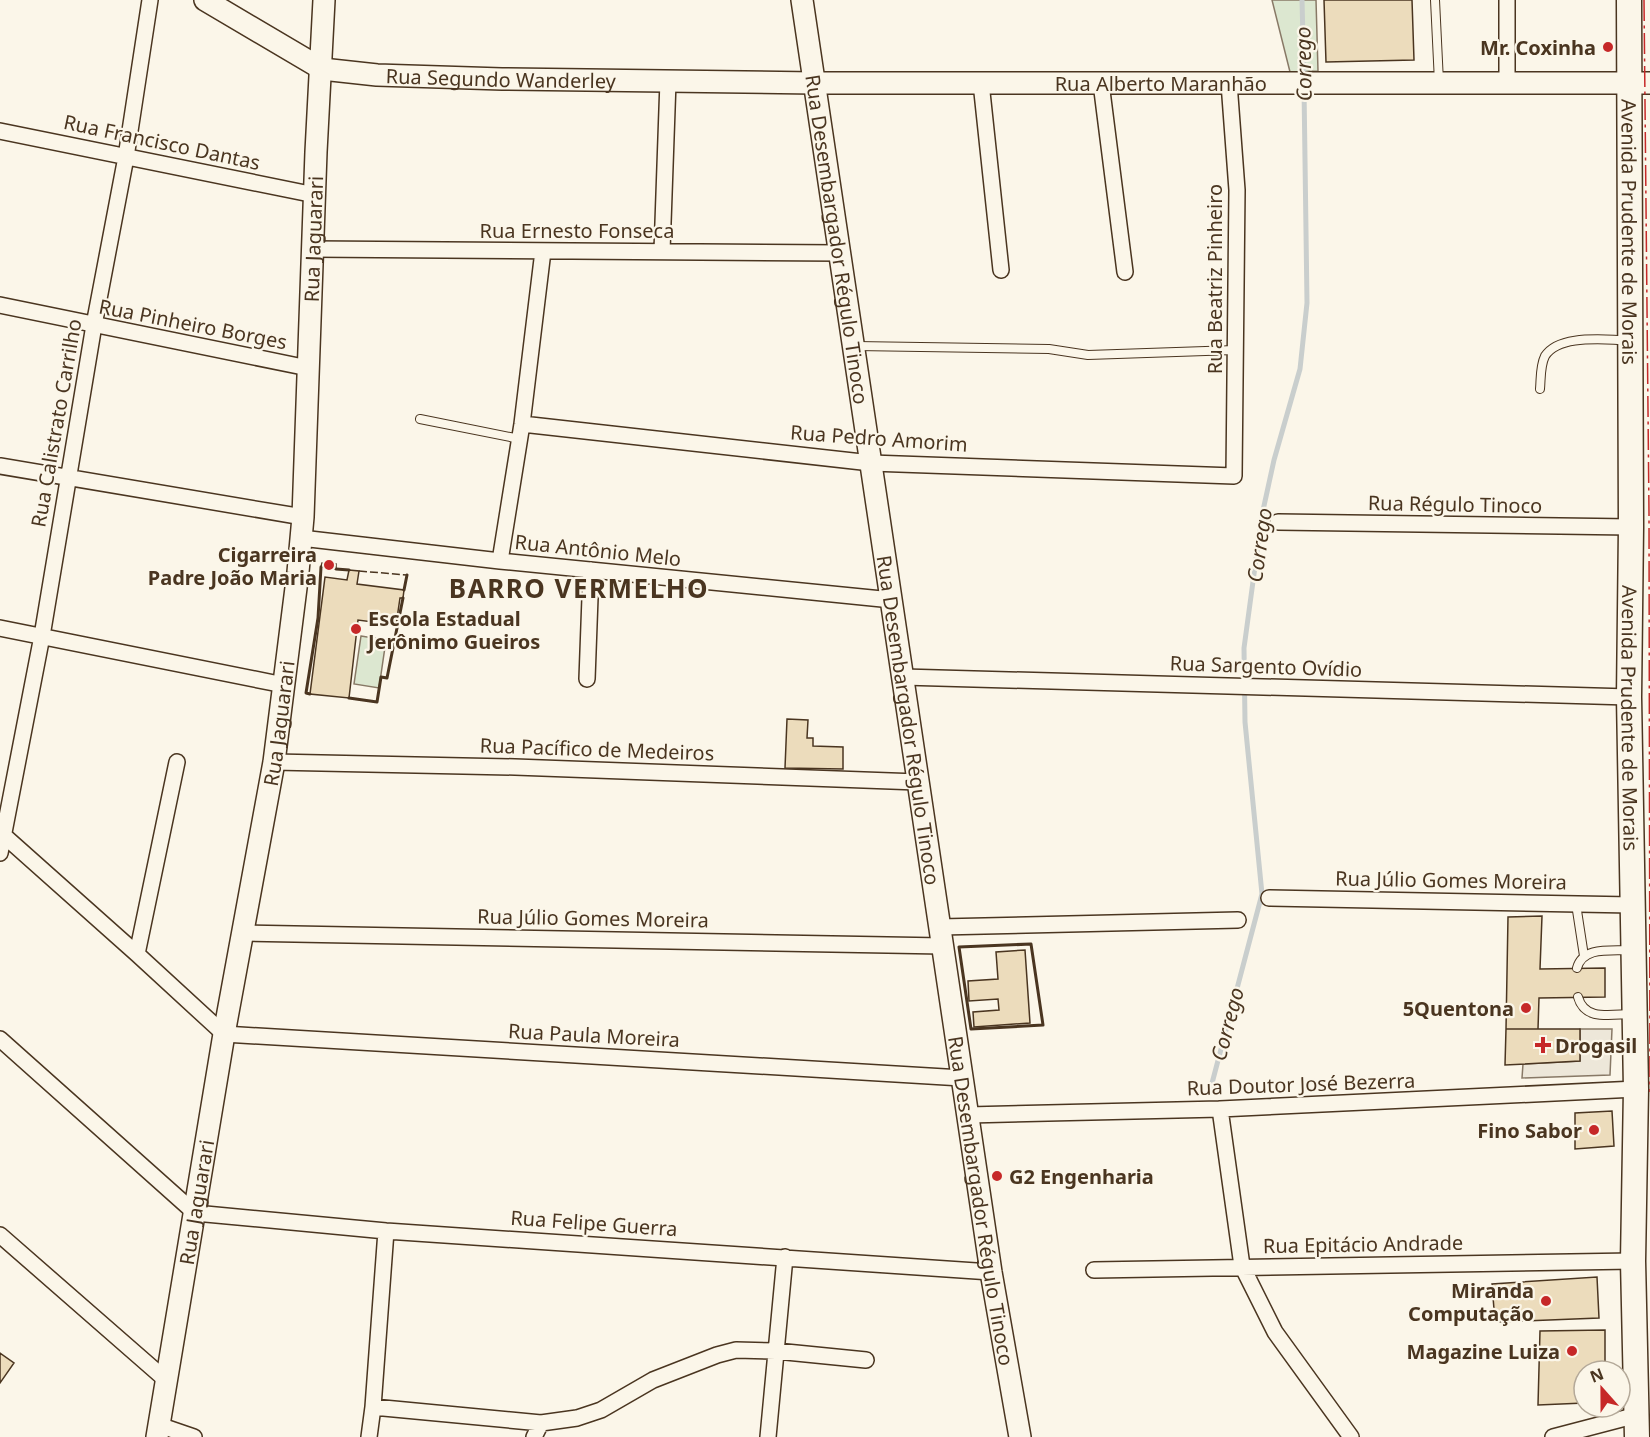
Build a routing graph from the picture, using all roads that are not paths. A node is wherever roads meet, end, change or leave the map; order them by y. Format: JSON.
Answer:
{"nodes":[{"id":1,"x":150,"y":0,"type":"edge"},
{"id":2,"x":205,"y":0,"type":"edge"},
{"id":3,"x":324,"y":0,"type":"edge"},
{"id":4,"x":802,"y":0,"type":"edge"},
{"id":5,"x":1436,"y":0,"type":"edge"},
{"id":6,"x":1507,"y":0,"type":"edge"},
{"id":7,"x":1629,"y":0,"type":"edge"},
{"id":8,"x":322,"y":69,"type":"junction"},
{"id":9,"x":668,"y":81,"type":"junction"},
{"id":10,"x":815,"y":83,"type":"junction"},
{"id":11,"x":981,"y":83,"type":"junction"},
{"id":12,"x":1101,"y":83,"type":"junction"},
{"id":13,"x":1229,"y":83,"type":"junction"},
{"id":14,"x":1438,"y":83,"type":"junction"},
{"id":15,"x":1507,"y":83,"type":"junction"},
{"id":16,"x":1640,"y":83,"type":"edge"},
{"id":17,"x":0,"y":131,"type":"edge"},
{"id":18,"x":126,"y":157,"type":"junction"},
{"id":19,"x":315,"y":195,"type":"junction"},
{"id":20,"x":313,"y":249,"type":"junction"},
{"id":21,"x":543,"y":251,"type":"junction"},
{"id":22,"x":662,"y":251,"type":"junction"},
{"id":23,"x":840,"y":253,"type":"junction"},
{"id":24,"x":1001,"y":270,"type":"dead end"},
{"id":25,"x":1125,"y":272,"type":"dead end"},
{"id":26,"x":0,"y":305,"type":"edge"},
{"id":27,"x":94,"y":325,"type":"junction"},
{"id":28,"x":1630,"y":340,"type":"junction"},
{"id":29,"x":854,"y":346,"type":"junction"},
{"id":30,"x":1235,"y":350,"type":"junction"},
{"id":31,"x":308,"y":368,"type":"junction"},
{"id":32,"x":1540,"y":389,"type":"dead end"},
{"id":33,"x":420,"y":419,"type":"dead end"},
{"id":34,"x":521,"y":432,"type":"junction"},
{"id":35,"x":871,"y":462,"type":"junction"},
{"id":36,"x":0,"y":466,"type":"edge"},
{"id":37,"x":68,"y":476,"type":"junction"},
{"id":38,"x":1234,"y":476,"type":"joint"},
{"id":39,"x":303,"y":517,"type":"junction"},
{"id":40,"x":1278,"y":522,"type":"dead end"},
{"id":41,"x":1631,"y":527,"type":"junction"},
{"id":42,"x":301,"y":538,"type":"junction"},
{"id":43,"x":500,"y":561,"type":"junction"},
{"id":44,"x":591,"y":570,"type":"junction"},
{"id":45,"x":892,"y":600,"type":"junction"},
{"id":46,"x":0,"y":628,"type":"edge"},
{"id":47,"x":42,"y":636,"type":"junction"},
{"id":48,"x":903,"y":677,"type":"junction"},
{"id":49,"x":587,"y":679,"type":"dead end"},
{"id":50,"x":284,"y":685,"type":"junction"},
{"id":51,"x":1629,"y":697,"type":"junction"},
{"id":52,"x":177,"y":762,"type":"dead end"},
{"id":53,"x":274,"y":762,"type":"junction"},
{"id":54,"x":918,"y":782,"type":"junction"},
{"id":55,"x":2,"y":834,"type":"edge"},
{"id":56,"x":0,"y":853,"type":"edge"},
{"id":57,"x":1269,"y":898,"type":"dead end"},
{"id":58,"x":1576,"y":904,"type":"junction"},
{"id":59,"x":1632,"y":905,"type":"junction"},
{"id":60,"x":1238,"y":920,"type":"dead end"},
{"id":61,"x":243,"y":933,"type":"junction"},
{"id":62,"x":941,"y":936,"type":"junction"},
{"id":63,"x":1633,"y":950,"type":"junction"},
{"id":64,"x":137,"y":954,"type":"junction"},
{"id":65,"x":1584,"y":956,"type":"junction"},
{"id":66,"x":1577,"y":968,"type":"dead end"},
{"id":67,"x":1578,"y":997,"type":"dead end"},
{"id":68,"x":1635,"y":1014,"type":"junction"},
{"id":69,"x":224,"y":1034,"type":"junction"},
{"id":70,"x":0,"y":1039,"type":"edge"},
{"id":71,"x":962,"y":1078,"type":"junction"},
{"id":72,"x":1636,"y":1089,"type":"junction"},
{"id":73,"x":1220,"y":1109,"type":"junction"},
{"id":74,"x":968,"y":1115,"type":"junction"},
{"id":75,"x":195,"y":1213,"type":"junction"},
{"id":76,"x":386,"y":1231,"type":"junction"},
{"id":77,"x":0,"y":1235,"type":"edge"},
{"id":78,"x":785,"y":1257,"type":"junction"},
{"id":79,"x":1633,"y":1261,"type":"junction"},
{"id":80,"x":1242,"y":1266,"type":"junction"},
{"id":81,"x":1094,"y":1270,"type":"dead end"},
{"id":82,"x":991,"y":1272,"type":"junction"},
{"id":83,"x":776,"y":1351,"type":"junction"},
{"id":84,"x":866,"y":1360,"type":"dead end"},
{"id":85,"x":166,"y":1380,"type":"junction"},
{"id":86,"x":373,"y":1407,"type":"junction"},
{"id":87,"x":1637,"y":1426,"type":"edge"},
{"id":88,"x":537,"y":1430,"type":"edge"},
{"id":89,"x":158,"y":1431,"type":"edge"},
{"id":90,"x":194,"y":1437,"type":"edge"},
{"id":91,"x":369,"y":1437,"type":"edge"},
{"id":92,"x":768,"y":1437,"type":"edge"},
{"id":93,"x":1020,"y":1437,"type":"edge"},
{"id":94,"x":1351,"y":1437,"type":"edge"},
{"id":95,"x":1553,"y":1437,"type":"edge"}],
"edges":[{"from":1,"to":18,"type":"street","name":"Rua Calistrato Carrilho"},
{"from":2,"to":8,"type":"street","name":"Rua Segundo Wanderley"},
{"from":3,"to":8,"type":"street","name":"Rua Jaguarari"},
{"from":4,"to":10,"type":"street","name":"Rua Desembargador Régulo Tinoco"},
{"from":5,"to":14,"type":"lane"},
{"from":6,"to":15,"type":"street"},
{"from":7,"to":16,"type":"main road","name":"Avenida Prudente de Morais"},
{"from":8,"to":9,"type":"street","name":"Rua Segundo Wanderley"},
{"from":8,"to":19,"type":"street","name":"Rua Jaguarari"},
{"from":9,"to":10,"type":"street","name":"Rua Segundo Wanderley"},
{"from":9,"to":22,"type":"street"},
{"from":10,"to":11,"type":"street","name":"Rua Alberto Maranhão"},
{"from":10,"to":23,"type":"street","name":"Rua Desembargador Régulo Tinoco"},
{"from":11,"to":12,"type":"street","name":"Rua Alberto Maranhão"},
{"from":11,"to":24,"type":"street"},
{"from":12,"to":13,"type":"street","name":"Rua Alberto Maranhão"},
{"from":12,"to":25,"type":"street"},
{"from":13,"to":14,"type":"street","name":"Rua Alberto Maranhão"},
{"from":13,"to":30,"type":"street","name":"Rua Beatriz Pinheiro"},
{"from":14,"to":15,"type":"street","name":"Rua Alberto Maranhão"},
{"from":15,"to":16,"type":"street","name":"Rua Alberto Maranhão"},
{"from":16,"to":28,"type":"main road","name":"Avenida Prudente de Morais"},
{"from":17,"to":18,"type":"street","name":"Rua Francisco Dantas"},
{"from":18,"to":19,"type":"street","name":"Rua Francisco Dantas"},
{"from":18,"to":27,"type":"street","name":"Rua Calistrato Carrilho"},
{"from":19,"to":20,"type":"street","name":"Rua Jaguarari"},
{"from":20,"to":21,"type":"street","name":"Rua Ernesto Fonseca"},
{"from":20,"to":31,"type":"street","name":"Rua Jaguarari"},
{"from":21,"to":22,"type":"street","name":"Rua Ernesto Fonseca"},
{"from":21,"to":34,"type":"street"},
{"from":22,"to":23,"type":"street","name":"Rua Ernesto Fonseca"},
{"from":23,"to":29,"type":"street","name":"Rua Desembargador Régulo Tinoco"},
{"from":26,"to":27,"type":"street","name":"Rua Pinheiro Borges"},
{"from":27,"to":31,"type":"street","name":"Rua Pinheiro Borges"},
{"from":27,"to":37,"type":"street","name":"Rua Calistrato Carrilho"},
{"from":28,"to":32,"type":"lane"},
{"from":28,"to":41,"type":"main road","name":"Avenida Prudente de Morais"},
{"from":29,"to":30,"type":"lane"},
{"from":29,"to":35,"type":"street","name":"Rua Desembargador Régulo Tinoco"},
{"from":30,"to":38,"type":"street","name":"Rua Beatriz Pinheiro"},
{"from":31,"to":39,"type":"street","name":"Rua Jaguarari"},
{"from":33,"to":34,"type":"lane"},
{"from":34,"to":35,"type":"street","name":"Rua Pedro Amorim"},
{"from":34,"to":43,"type":"street"},
{"from":35,"to":38,"type":"street","name":"Rua Pedro Amorim"},
{"from":35,"to":45,"type":"street","name":"Rua Desembargador Régulo Tinoco"},
{"from":36,"to":37,"type":"street"},
{"from":37,"to":39,"type":"street"},
{"from":37,"to":47,"type":"street","name":"Rua Calistrato Carrilho"},
{"from":39,"to":42,"type":"street","name":"Rua Jaguarari"},
{"from":40,"to":41,"type":"street","name":"Rua Régulo Tinoco"},
{"from":41,"to":51,"type":"main road","name":"Avenida Prudente de Morais"},
{"from":42,"to":43,"type":"street","name":"Rua Antônio Melo"},
{"from":42,"to":50,"type":"street","name":"Rua Jaguarari"},
{"from":43,"to":44,"type":"street","name":"Rua Antônio Melo"},
{"from":44,"to":45,"type":"street","name":"Rua Antônio Melo"},
{"from":44,"to":49,"type":"street"},
{"from":45,"to":48,"type":"street","name":"Rua Desembargador Régulo Tinoco"},
{"from":46,"to":47,"type":"street"},
{"from":47,"to":50,"type":"street"},
{"from":47,"to":55,"type":"street","name":"Rua Calistrato Carrilho"},
{"from":48,"to":51,"type":"street","name":"Rua Sargento Ovídio"},
{"from":48,"to":54,"type":"street","name":"Rua Desembargador Régulo Tinoco"},
{"from":50,"to":53,"type":"street","name":"Rua Jaguarari"},
{"from":51,"to":59,"type":"main road","name":"Avenida Prudente de Morais"},
{"from":52,"to":64,"type":"street"},
{"from":53,"to":54,"type":"street","name":"Rua Pacífico de Medeiros"},
{"from":53,"to":61,"type":"street","name":"Rua Jaguarari"},
{"from":54,"to":62,"type":"street","name":"Rua Desembargador Régulo Tinoco"},
{"from":55,"to":56,"type":"street","name":"Rua Calistrato Carrilho"},
{"from":55,"to":64,"type":"street"},
{"from":57,"to":58,"type":"street","name":"Rua Júlio Gomes Moreira"},
{"from":58,"to":59,"type":"street","name":"Rua Júlio Gomes Moreira"},
{"from":58,"to":65,"type":"lane"},
{"from":59,"to":63,"type":"main road","name":"Avenida Prudente de Morais"},
{"from":60,"to":62,"type":"street","name":"Rua Júlio Gomes Moreira"},
{"from":61,"to":62,"type":"street","name":"Rua Júlio Gomes Moreira"},
{"from":61,"to":69,"type":"street","name":"Rua Jaguarari"},
{"from":62,"to":71,"type":"street","name":"Rua Desembargador Régulo Tinoco"},
{"from":63,"to":65,"type":"lane"},
{"from":63,"to":68,"type":"main road","name":"Avenida Prudente de Morais"},
{"from":64,"to":69,"type":"street"},
{"from":65,"to":66,"type":"lane"},
{"from":67,"to":68,"type":"lane"},
{"from":68,"to":72,"type":"main road","name":"Avenida Prudente de Morais"},
{"from":69,"to":71,"type":"street","name":"Rua Paula Moreira"},
{"from":69,"to":75,"type":"street","name":"Rua Jaguarari"},
{"from":70,"to":75,"type":"street"},
{"from":71,"to":74,"type":"street","name":"Rua Desembargador Régulo Tinoco"},
{"from":72,"to":73,"type":"street","name":"Rua Doutor José Bezerra"},
{"from":72,"to":79,"type":"main road","name":"Avenida Prudente de Morais"},
{"from":73,"to":74,"type":"street","name":"Rua Doutor José Bezerra"},
{"from":73,"to":80,"type":"street"},
{"from":74,"to":82,"type":"street","name":"Rua Desembargador Régulo Tinoco"},
{"from":75,"to":76,"type":"street","name":"Rua Felipe Guerra"},
{"from":75,"to":85,"type":"street","name":"Rua Jaguarari"},
{"from":76,"to":78,"type":"street","name":"Rua Felipe Guerra"},
{"from":76,"to":86,"type":"street"},
{"from":77,"to":85,"type":"street"},
{"from":78,"to":82,"type":"street","name":"Rua Felipe Guerra"},
{"from":78,"to":83,"type":"street"},
{"from":79,"to":80,"type":"street","name":"Rua Epitácio Andrade"},
{"from":79,"to":87,"type":"main road","name":"Avenida Prudente de Morais"},
{"from":80,"to":81,"type":"street","name":"Rua Epitácio Andrade"},
{"from":80,"to":94,"type":"street"},
{"from":82,"to":93,"type":"street","name":"Rua Desembargador Régulo Tinoco"},
{"from":83,"to":84,"type":"street"},
{"from":83,"to":88,"type":"street"},
{"from":83,"to":92,"type":"street"},
{"from":85,"to":89,"type":"street","name":"Rua Jaguarari"},
{"from":86,"to":88,"type":"street"},
{"from":86,"to":91,"type":"street"},
{"from":87,"to":95,"type":"street"},
{"from":89,"to":90,"type":"street"}]}
